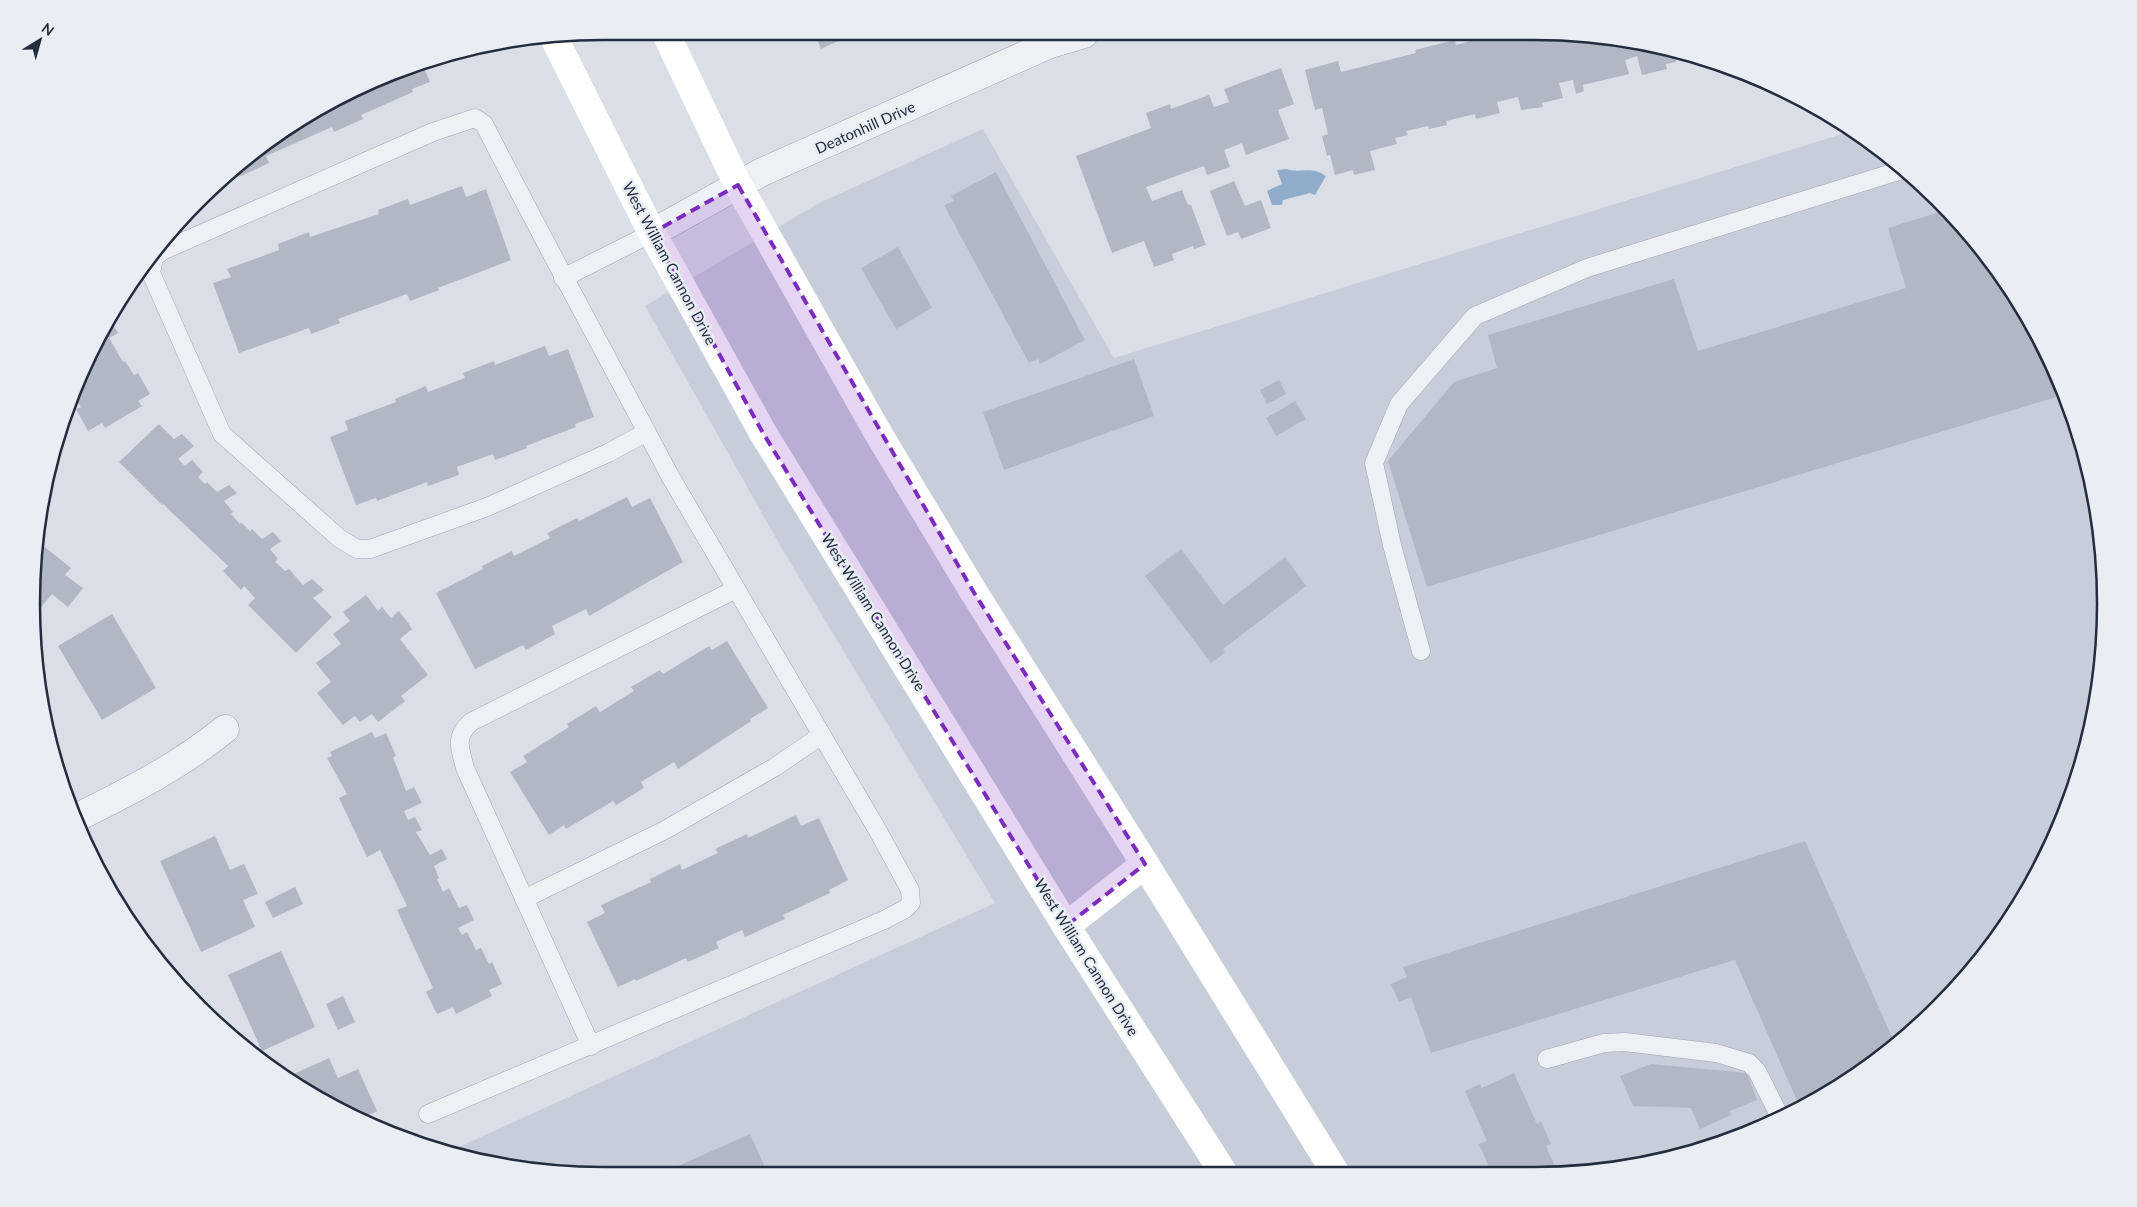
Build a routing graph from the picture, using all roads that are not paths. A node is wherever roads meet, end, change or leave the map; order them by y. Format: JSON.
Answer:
{"nodes":[{"id":1,"x":669,"y":40,"type":"edge"},
{"id":2,"x":1064,"y":40,"type":"edge"},
{"id":3,"x":556,"y":42,"type":"edge"},
{"id":4,"x":1896,"y":172,"type":"edge"},
{"id":5,"x":738,"y":185,"type":"junction"},
{"id":6,"x":652,"y":233,"type":"junction"},
{"id":7,"x":165,"y":250,"type":"edge"},
{"id":8,"x":152,"y":266,"type":"edge"},
{"id":9,"x":563,"y":278,"type":"junction"},
{"id":10,"x":647,"y":432,"type":"junction"},
{"id":11,"x":736,"y":589,"type":"junction"},
{"id":12,"x":1421,"y":651,"type":"dead end"},
{"id":13,"x":225,"y":729,"type":"dead end"},
{"id":14,"x":822,"y":735,"type":"junction"},
{"id":15,"x":82,"y":815,"type":"edge"},
{"id":16,"x":1145,"y":864,"type":"junction"},
{"id":17,"x":524,"y":899,"type":"junction"},
{"id":18,"x":1066,"y":926,"type":"junction"},
{"id":19,"x":591,"y":1046,"type":"junction"},
{"id":20,"x":1547,"y":1059,"type":"dead end"},
{"id":21,"x":1777,"y":1112,"type":"edge"},
{"id":22,"x":428,"y":1114,"type":"dead end"},
{"id":23,"x":1220,"y":1167,"type":"edge"},
{"id":24,"x":1332,"y":1167,"type":"edge"}],
"edges":[{"from":1,"to":5,"type":"main road"},
{"from":2,"to":5,"type":"street","name":"Deatonhill Drive"},
{"from":3,"to":6,"type":"main road","name":"West William Cannon Drive"},
{"from":4,"to":12,"type":"lane"},
{"from":5,"to":6,"type":"street","name":"Deatonhill Drive"},
{"from":5,"to":16,"type":"main road"},
{"from":6,"to":9,"type":"lane"},
{"from":6,"to":18,"type":"main road","name":"West William Cannon Drive"},
{"from":7,"to":9,"type":"lane"},
{"from":8,"to":10,"type":"lane"},
{"from":9,"to":10,"type":"lane"},
{"from":10,"to":11,"type":"lane"},
{"from":11,"to":14,"type":"lane"},
{"from":11,"to":17,"type":"lane"},
{"from":13,"to":15,"type":"street"},
{"from":14,"to":17,"type":"lane"},
{"from":14,"to":19,"type":"lane"},
{"from":16,"to":18,"type":"main road"},
{"from":16,"to":24,"type":"main road"},
{"from":17,"to":19,"type":"lane"},
{"from":18,"to":23,"type":"main road","name":"West William Cannon Drive"},
{"from":19,"to":22,"type":"lane"},
{"from":20,"to":21,"type":"lane"}]}
